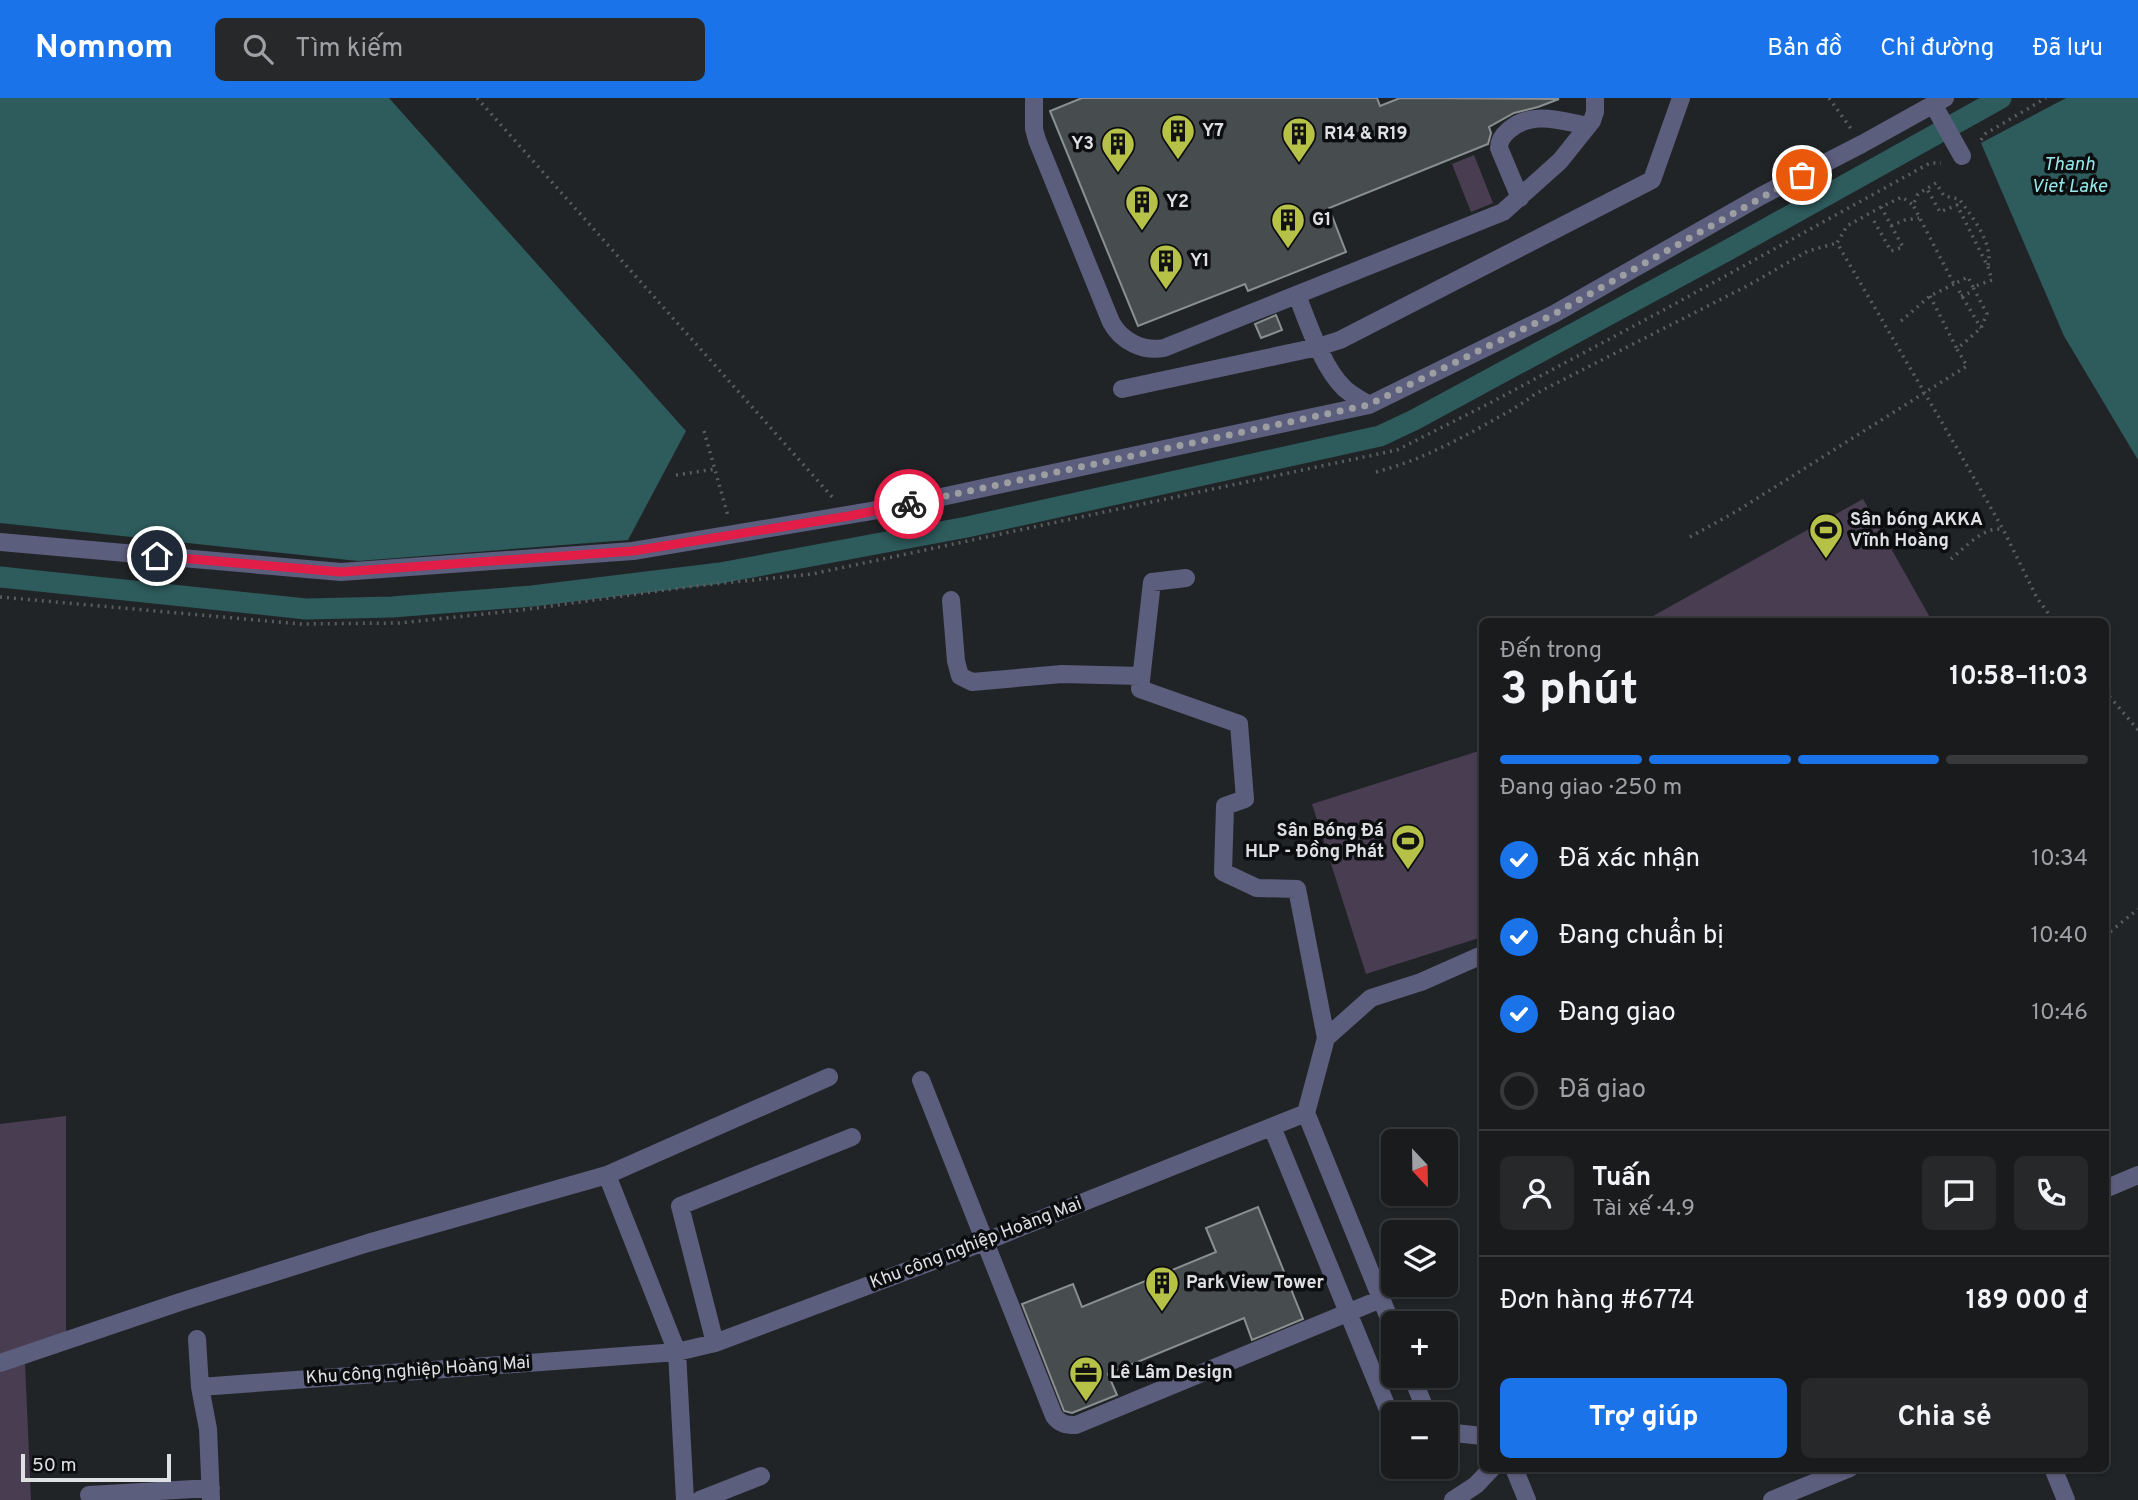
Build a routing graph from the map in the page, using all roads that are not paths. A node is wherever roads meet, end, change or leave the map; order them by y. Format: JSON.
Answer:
{"nodes":[{"id":1,"x":1034,"y":98,"type":"edge"},
{"id":2,"x":1595,"y":98,"type":"edge"},
{"id":3,"x":1681,"y":98,"type":"edge"},
{"id":4,"x":1938,"y":104,"type":"edge"},
{"id":5,"x":1588,"y":126,"type":"junction"},
{"id":6,"x":1962,"y":156,"type":"dead end"},
{"id":7,"x":1520,"y":198,"type":"junction"},
{"id":8,"x":1297,"y":295,"type":"junction"},
{"id":9,"x":1318,"y":347,"type":"junction"},
{"id":10,"x":1122,"y":389,"type":"dead end"},
{"id":11,"x":1368,"y":405,"type":"junction"},
{"id":12,"x":0,"y":541,"type":"edge"},
{"id":13,"x":1186,"y":578,"type":"dead end"},
{"id":14,"x":951,"y":600,"type":"dead end"},
{"id":15,"x":1141,"y":677,"type":"junction"},
{"id":16,"x":1479,"y":956,"type":"edge"},
{"id":17,"x":1326,"y":1038,"type":"junction"},
{"id":18,"x":829,"y":1077,"type":"dead end"},
{"id":19,"x":921,"y":1080,"type":"dead end"},
{"id":20,"x":1306,"y":1113,"type":"junction"},
{"id":21,"x":1272,"y":1127,"type":"junction"},
{"id":22,"x":852,"y":1137,"type":"dead end"},
{"id":23,"x":607,"y":1175,"type":"junction"},
{"id":24,"x":2138,"y":1175,"type":"edge"},
{"id":25,"x":2109,"y":1187,"type":"edge"},
{"id":26,"x":984,"y":1242,"type":"junction"},
{"id":27,"x":1381,"y":1299,"type":"junction"},
{"id":28,"x":1386,"y":1311,"type":"edge"},
{"id":29,"x":1348,"y":1312,"type":"junction"},
{"id":30,"x":197,"y":1339,"type":"dead end"},
{"id":31,"x":715,"y":1343,"type":"junction"},
{"id":32,"x":677,"y":1352,"type":"junction"},
{"id":33,"x":0,"y":1363,"type":"edge"},
{"id":34,"x":200,"y":1387,"type":"junction"},
{"id":35,"x":1385,"y":1402,"type":"edge"},
{"id":36,"x":1458,"y":1433,"type":"edge"},
{"id":37,"x":1479,"y":1436,"type":"edge"},
{"id":38,"x":1488,"y":1472,"type":"edge"},
{"id":39,"x":1516,"y":1472,"type":"edge"},
{"id":40,"x":1840,"y":1472,"type":"edge"},
{"id":41,"x":2055,"y":1472,"type":"edge"},
{"id":42,"x":761,"y":1476,"type":"dead end"},
{"id":43,"x":211,"y":1494,"type":"edge"},
{"id":44,"x":89,"y":1495,"type":"dead end"},
{"id":45,"x":685,"y":1500,"type":"edge"},
{"id":46,"x":700,"y":1500,"type":"edge"},
{"id":47,"x":1453,"y":1500,"type":"edge"},
{"id":48,"x":1527,"y":1500,"type":"edge"},
{"id":49,"x":1772,"y":1500,"type":"edge"},
{"id":50,"x":2066,"y":1500,"type":"edge"}],
"edges":[{"from":1,"to":8,"type":"street"},
{"from":2,"to":5,"type":"street"},
{"from":3,"to":9,"type":"street"},
{"from":4,"to":6,"type":"street"},
{"from":4,"to":11,"type":"street"},
{"from":5,"to":7,"type":"street"},
{"from":5,"to":7,"type":"street"},
{"from":7,"to":8,"type":"street"},
{"from":8,"to":9,"type":"street"},
{"from":9,"to":10,"type":"street"},
{"from":9,"to":11,"type":"street"},
{"from":11,"to":12,"type":"street"},
{"from":13,"to":15,"type":"street"},
{"from":14,"to":15,"type":"street"},
{"from":15,"to":17,"type":"street"},
{"from":16,"to":17,"type":"street"},
{"from":17,"to":20,"type":"street"},
{"from":18,"to":23,"type":"street"},
{"from":19,"to":26,"type":"street"},
{"from":20,"to":21,"type":"street","name":"Khu công nghiệp Hoàng Mai"},
{"from":20,"to":27,"type":"street"},
{"from":21,"to":26,"type":"street","name":"Khu công nghiệp Hoàng Mai"},
{"from":21,"to":29,"type":"street"},
{"from":22,"to":31,"type":"street"},
{"from":23,"to":32,"type":"street"},
{"from":23,"to":33,"type":"street"},
{"from":24,"to":25,"type":"street"},
{"from":26,"to":29,"type":"street"},
{"from":26,"to":31,"type":"street","name":"Khu công nghiệp Hoàng Mai"},
{"from":27,"to":28,"type":"street"},
{"from":27,"to":29,"type":"street"},
{"from":29,"to":35,"type":"street"},
{"from":30,"to":34,"type":"street"},
{"from":31,"to":32,"type":"street","name":"Khu công nghiệp Hoàng Mai"},
{"from":32,"to":34,"type":"street","name":"Khu công nghiệp Hoàng Mai"},
{"from":32,"to":45,"type":"street"},
{"from":34,"to":43,"type":"street"},
{"from":36,"to":37,"type":"street"},
{"from":38,"to":47,"type":"street"},
{"from":39,"to":48,"type":"street"},
{"from":40,"to":49,"type":"street"},
{"from":41,"to":50,"type":"street"},
{"from":42,"to":46,"type":"street"},
{"from":43,"to":44,"type":"street"}]}
